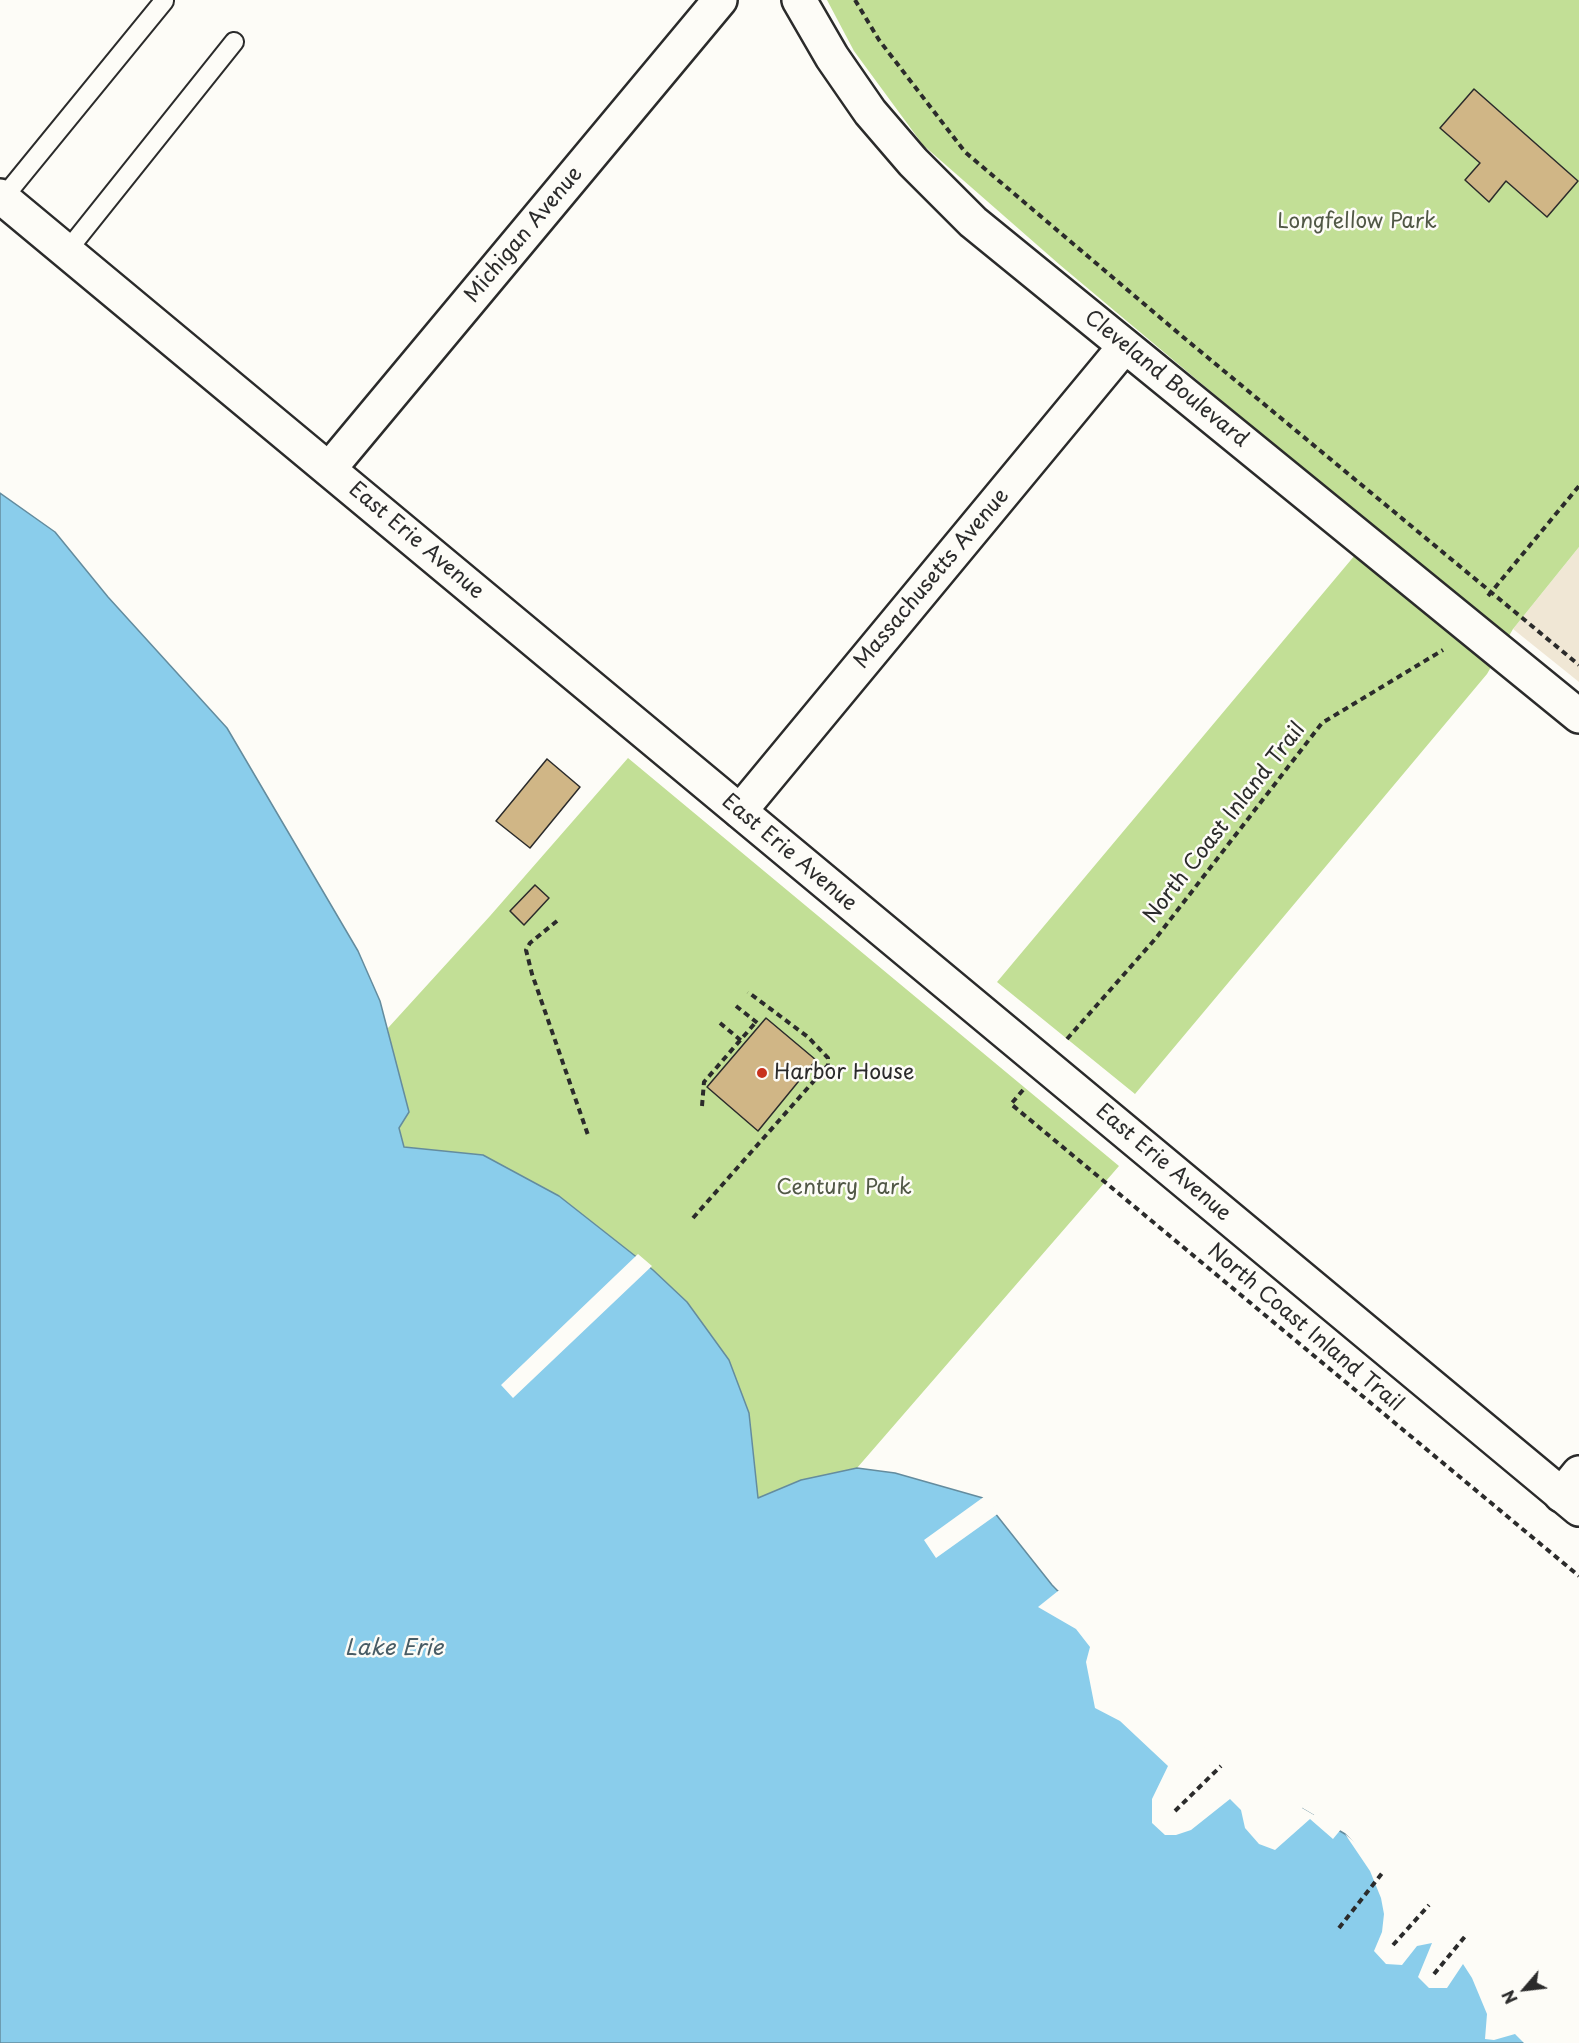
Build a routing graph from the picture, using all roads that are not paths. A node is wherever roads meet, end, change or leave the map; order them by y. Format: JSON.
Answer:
{"nodes":[{"id":1,"x":720,"y":0,"type":"edge"},
{"id":2,"x":799,"y":0,"type":"edge"},
{"id":3,"x":164,"y":1,"type":"edge"},
{"id":4,"x":234,"y":42,"type":"dead end"},
{"id":5,"x":1,"y":197,"type":"edge"},
{"id":6,"x":67,"y":251,"type":"junction"},
{"id":7,"x":1125,"y":346,"type":"junction"},
{"id":8,"x":329,"y":469,"type":"junction"},
{"id":9,"x":1579,"y":716,"type":"edge"},
{"id":10,"x":740,"y":811,"type":"junction"},
{"id":11,"x":1573,"y":1492,"type":"edge"}],
"edges":[{"from":1,"to":8,"type":"street","name":"Michigan Avenue"},
{"from":2,"to":7,"type":"street","name":"Cleveland Boulevard"},
{"from":3,"to":5,"type":"lane"},
{"from":4,"to":6,"type":"lane"},
{"from":5,"to":6,"type":"street","name":"East Erie Avenue"},
{"from":6,"to":8,"type":"street","name":"East Erie Avenue"},
{"from":7,"to":9,"type":"street","name":"Cleveland Boulevard"},
{"from":7,"to":10,"type":"street","name":"Massachusetts Avenue"},
{"from":8,"to":10,"type":"street","name":"East Erie Avenue"},
{"from":10,"to":11,"type":"street","name":"East Erie Avenue"}]}
